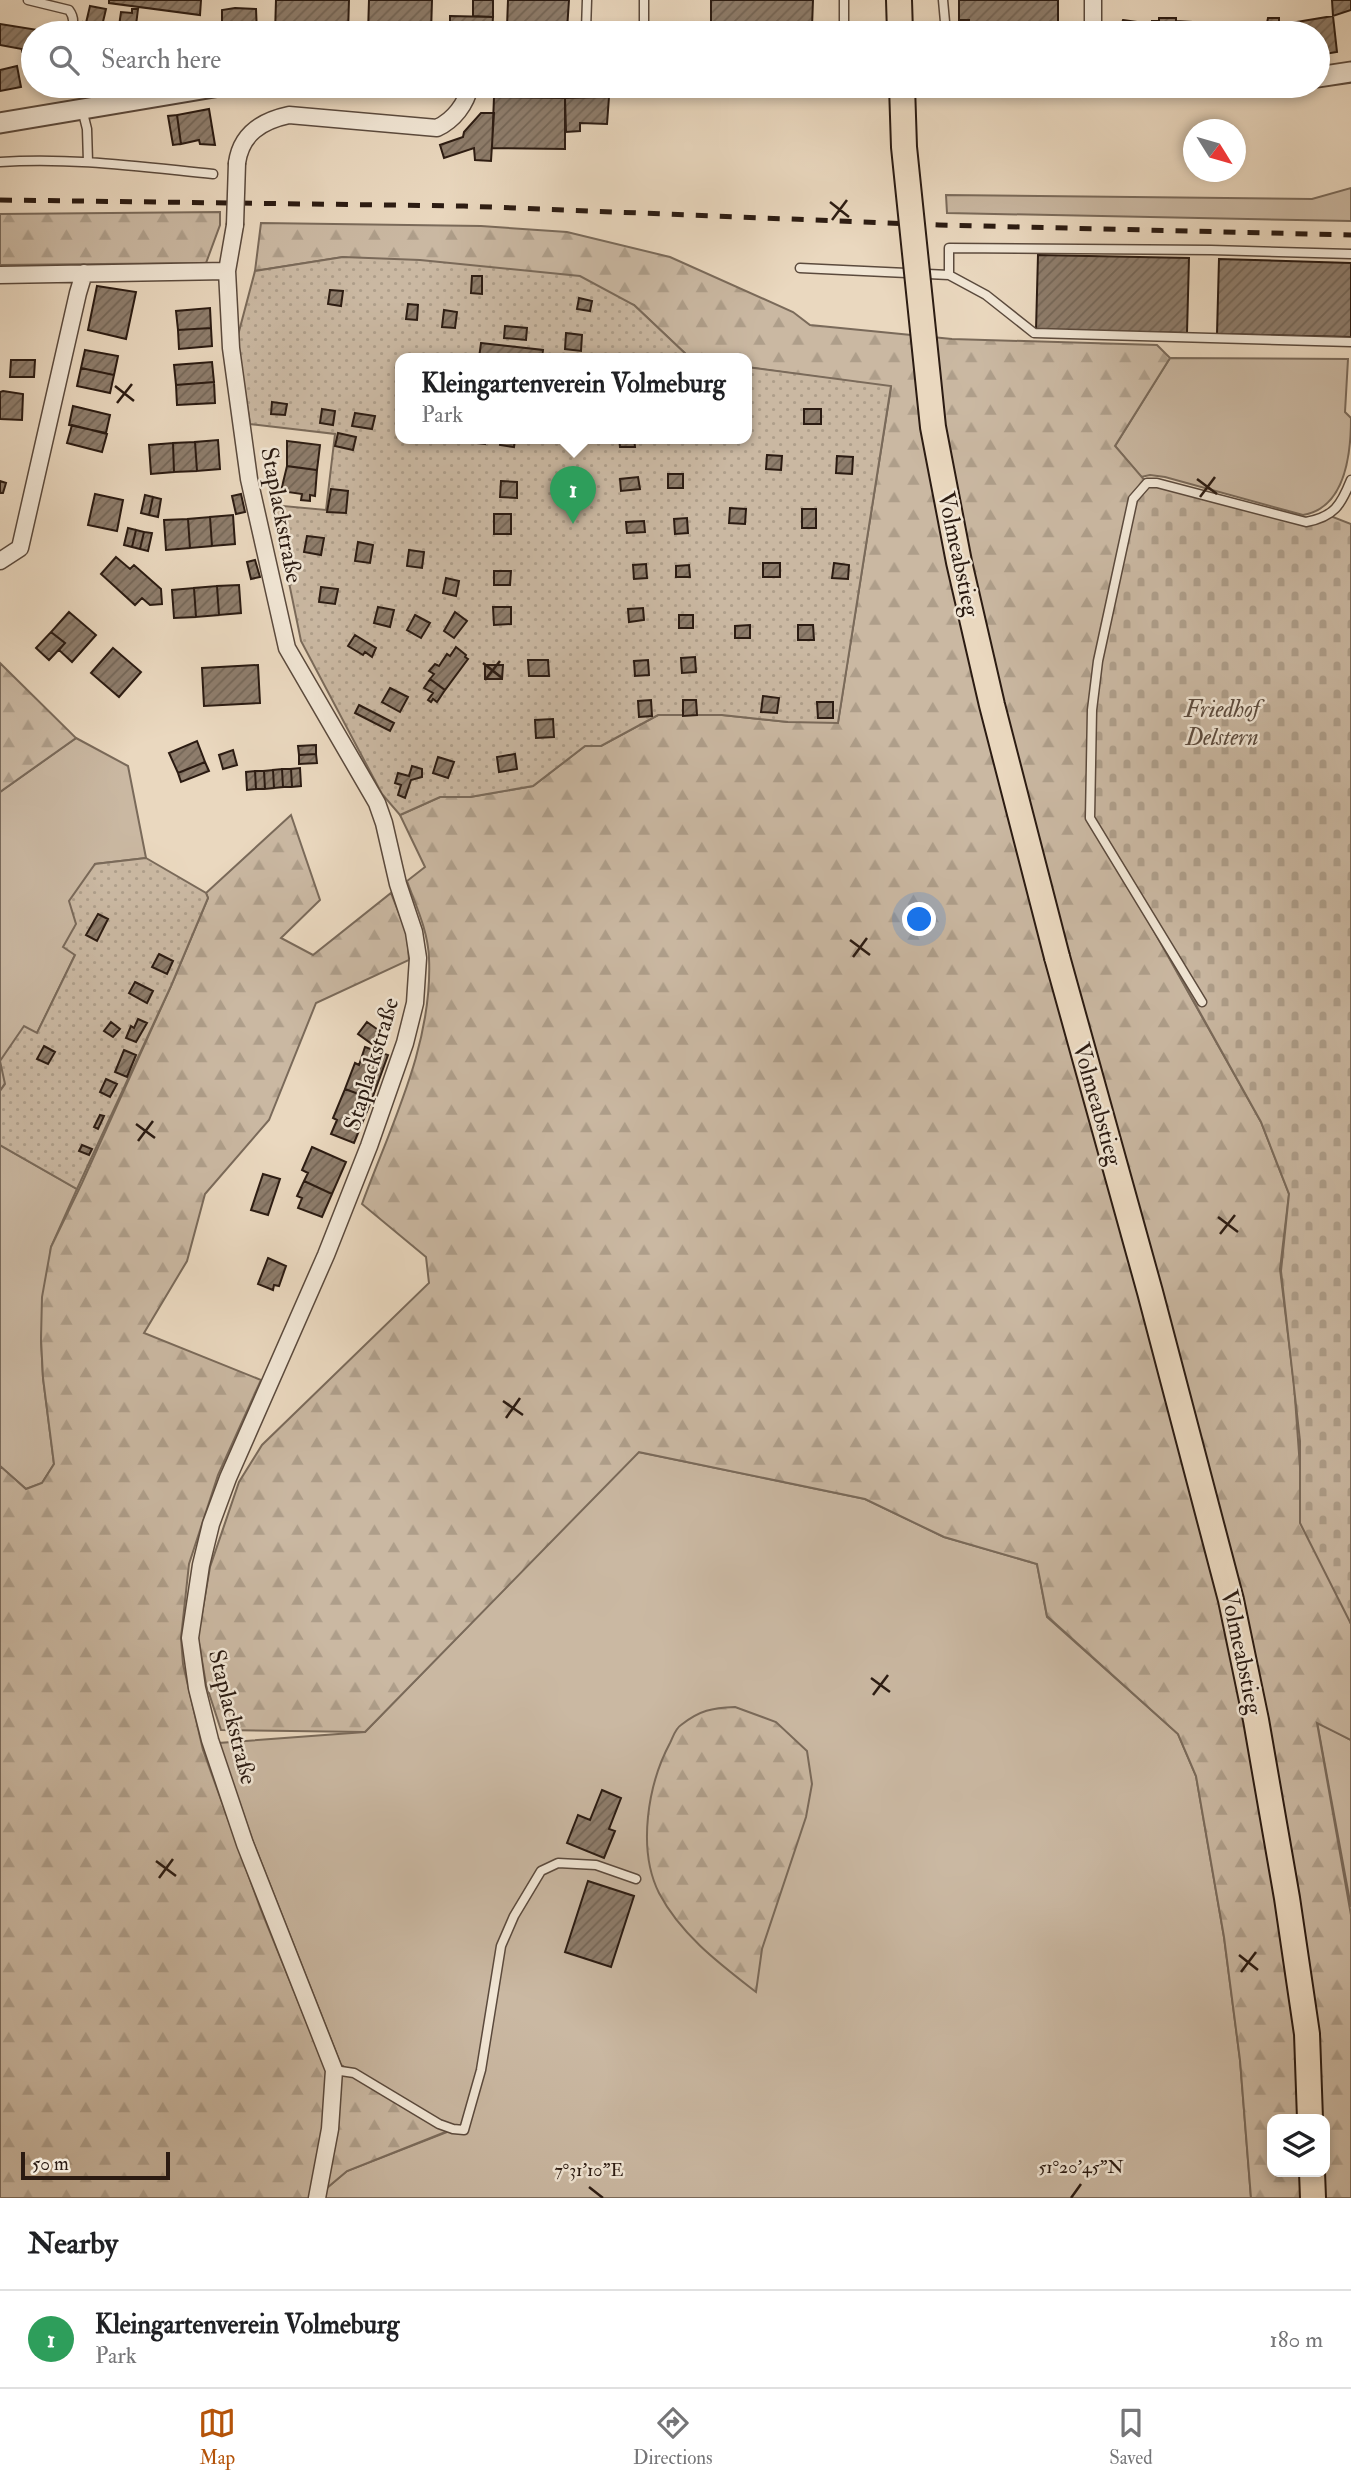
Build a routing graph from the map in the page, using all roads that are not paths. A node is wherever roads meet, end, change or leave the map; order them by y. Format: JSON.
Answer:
{"nodes":[{"id":1,"x":27,"y":0,"type":"edge"},
{"id":2,"x":587,"y":0,"type":"edge"},
{"id":3,"x":644,"y":0,"type":"edge"},
{"id":4,"x":844,"y":0,"type":"edge"},
{"id":5,"x":898,"y":0,"type":"edge"},
{"id":6,"x":943,"y":0,"type":"edge"},
{"id":7,"x":1093,"y":0,"type":"edge"},
{"id":8,"x":73,"y":21,"type":"edge"},
{"id":9,"x":586,"y":21,"type":"edge"},
{"id":10,"x":644,"y":21,"type":"edge"},
{"id":11,"x":844,"y":21,"type":"edge"},
{"id":12,"x":899,"y":21,"type":"edge"},
{"id":13,"x":945,"y":21,"type":"edge"},
{"id":14,"x":1093,"y":21,"type":"edge"},
{"id":15,"x":1351,"y":72,"type":"edge"},
{"id":16,"x":1330,"y":75,"type":"edge"},
{"id":17,"x":91,"y":98,"type":"edge"},
{"id":18,"x":149,"y":98,"type":"edge"},
{"id":19,"x":467,"y":98,"type":"edge"},
{"id":20,"x":902,"y":98,"type":"edge"},
{"id":21,"x":90,"y":108,"type":"junction"},
{"id":22,"x":0,"y":123,"type":"edge"},
{"id":23,"x":0,"y":162,"type":"edge"},
{"id":24,"x":88,"y":162,"type":"junction"},
{"id":25,"x":213,"y":174,"type":"dead end"},
{"id":26,"x":1351,"y":254,"type":"edge"},
{"id":27,"x":800,"y":268,"type":"dead end"},
{"id":28,"x":227,"y":271,"type":"junction"},
{"id":29,"x":84,"y":272,"type":"junction"},
{"id":30,"x":0,"y":275,"type":"edge"},
{"id":31,"x":949,"y":275,"type":"junction"},
{"id":32,"x":1351,"y":342,"type":"edge"},
{"id":33,"x":1351,"y":480,"type":"edge"},
{"id":34,"x":0,"y":561,"type":"edge"},
{"id":35,"x":1202,"y":1002,"type":"dead end"},
{"id":36,"x":636,"y":1879,"type":"dead end"},
{"id":37,"x":334,"y":2070,"type":"junction"},
{"id":38,"x":1310,"y":2114,"type":"edge"},
{"id":39,"x":1312,"y":2177,"type":"edge"},
{"id":40,"x":317,"y":2198,"type":"edge"},
{"id":41,"x":1313,"y":2198,"type":"edge"}],
"edges":[{"from":1,"to":8,"type":"lane"},
{"from":2,"to":9,"type":"lane"},
{"from":3,"to":10,"type":"lane"},
{"from":4,"to":11,"type":"lane"},
{"from":5,"to":12,"type":"main road"},
{"from":6,"to":13,"type":"lane"},
{"from":7,"to":14,"type":"street"},
{"from":15,"to":16,"type":"street"},
{"from":17,"to":21,"type":"lane"},
{"from":18,"to":21,"type":"street"},
{"from":19,"to":28,"type":"street","name":"Staplackstraße","bridge":true},
{"from":20,"to":38,"type":"main road","name":"Volmeabstieg","bridge":true},
{"from":21,"to":22,"type":"street"},
{"from":21,"to":24,"type":"lane"},
{"from":23,"to":24,"type":"lane"},
{"from":24,"to":25,"type":"lane"},
{"from":26,"to":31,"type":"lane"},
{"from":27,"to":31,"type":"lane"},
{"from":28,"to":29,"type":"street"},
{"from":28,"to":37,"type":"street","name":"Staplackstraße"},
{"from":29,"to":30,"type":"street"},
{"from":29,"to":34,"type":"street"},
{"from":31,"to":32,"type":"lane"},
{"from":33,"to":35,"type":"lane"},
{"from":36,"to":37,"type":"lane"},
{"from":37,"to":40,"type":"street","name":"Staplackstraße"},
{"from":39,"to":41,"type":"main road"}]}
